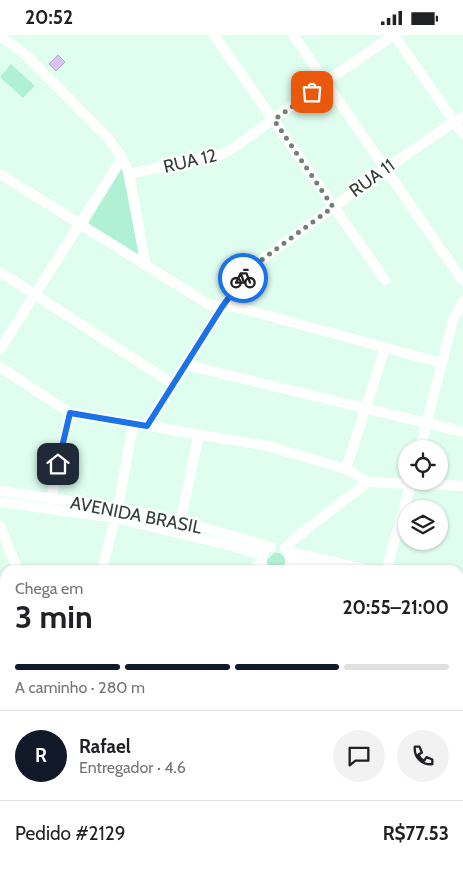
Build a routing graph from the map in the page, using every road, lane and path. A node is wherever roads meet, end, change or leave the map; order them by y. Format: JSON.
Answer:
{"nodes":[{"id":1,"x":214,"y":35,"type":"edge"},
{"id":2,"x":293,"y":35,"type":"edge"},
{"id":3,"x":394,"y":35,"type":"edge"},
{"id":4,"x":0,"y":36,"type":"edge"},
{"id":5,"x":325,"y":82,"type":"junction"},
{"id":6,"x":459,"y":119,"type":"edge"},
{"id":7,"x":274,"y":120,"type":"junction"},
{"id":8,"x":463,"y":134,"type":"edge"},
{"id":9,"x":122,"y":158,"type":"junction"},
{"id":10,"x":385,"y":169,"type":"junction"},
{"id":11,"x":0,"y":174,"type":"edge"},
{"id":12,"x":129,"y":174,"type":"junction"},
{"id":13,"x":333,"y":207,"type":"junction"},
{"id":14,"x":80,"y":225,"type":"junction"},
{"id":15,"x":146,"y":266,"type":"junction"},
{"id":16,"x":0,"y":272,"type":"edge"},
{"id":17,"x":385,"y":280,"type":"dead end"},
{"id":18,"x":463,"y":281,"type":"edge"},
{"id":19,"x":36,"y":294,"type":"junction"},
{"id":20,"x":463,"y":301,"type":"edge"},
{"id":21,"x":222,"y":307,"type":"junction"},
{"id":22,"x":385,"y":348,"type":"junction"},
{"id":23,"x":0,"y":349,"type":"edge"},
{"id":24,"x":442,"y":363,"type":"junction"},
{"id":25,"x":186,"y":365,"type":"junction"},
{"id":26,"x":0,"y":367,"type":"edge"},
{"id":27,"x":173,"y":384,"type":"junction"},
{"id":28,"x":366,"y":408,"type":"junction"},
{"id":29,"x":70,"y":413,"type":"junction"},
{"id":30,"x":427,"y":423,"type":"junction"},
{"id":31,"x":133,"y":424,"type":"junction"},
{"id":32,"x":147,"y":426,"type":"junction"},
{"id":33,"x":463,"y":432,"type":"edge"},
{"id":34,"x":199,"y":435,"type":"junction"},
{"id":35,"x":422,"y":440,"type":"edge"},
{"id":36,"x":346,"y":469,"type":"junction"},
{"id":37,"x":368,"y":482,"type":"junction"},
{"id":38,"x":398,"y":482,"type":"edge"},
{"id":39,"x":448,"y":485,"type":"edge"},
{"id":40,"x":463,"y":486,"type":"edge"},
{"id":41,"x":410,"y":490,"type":"edge"},
{"id":42,"x":0,"y":491,"type":"edge"},
{"id":43,"x":51,"y":499,"type":"junction"},
{"id":44,"x":0,"y":502,"type":"edge"},
{"id":45,"x":116,"y":513,"type":"junction"},
{"id":46,"x":181,"y":522,"type":"junction"},
{"id":47,"x":0,"y":526,"type":"edge"},
{"id":48,"x":177,"y":534,"type":"junction"},
{"id":49,"x":271,"y":547,"type":"junction"},
{"id":50,"x":288,"y":558,"type":"edge"},
{"id":51,"x":263,"y":563,"type":"edge"},
{"id":52,"x":16,"y":565,"type":"edge"},
{"id":53,"x":103,"y":565,"type":"edge"},
{"id":54,"x":311,"y":565,"type":"edge"},
{"id":55,"x":335,"y":565,"type":"edge"},
{"id":56,"x":387,"y":565,"type":"edge"}],
"edges":[{"from":1,"to":7,"type":"street"},
{"from":2,"to":5,"type":"street"},
{"from":3,"to":5,"type":"street","name":"RUA 12"},
{"from":3,"to":6,"type":"street"},
{"from":4,"to":9,"type":"street"},
{"from":5,"to":7,"type":"street","name":"RUA 12"},
{"from":5,"to":10,"type":"street"},
{"from":6,"to":8,"type":"street"},
{"from":6,"to":10,"type":"street","name":"RUA 11"},
{"from":7,"to":12,"type":"street","name":"RUA 12"},
{"from":7,"to":13,"type":"street"},
{"from":9,"to":12,"type":"street"},
{"from":9,"to":14,"type":"street"},
{"from":10,"to":13,"type":"street","name":"RUA 11"},
{"from":10,"to":18,"type":"street"},
{"from":11,"to":14,"type":"street"},
{"from":12,"to":15,"type":"street"},
{"from":13,"to":17,"type":"street"},
{"from":13,"to":21,"type":"street","name":"RUA 11"},
{"from":14,"to":15,"type":"street"},
{"from":14,"to":19,"type":"street"},
{"from":15,"to":21,"type":"street"},
{"from":16,"to":19,"type":"street"},
{"from":19,"to":23,"type":"street"},
{"from":19,"to":27,"type":"street"},
{"from":20,"to":24,"type":"street"},
{"from":21,"to":22,"type":"street"},
{"from":21,"to":25,"type":"street","name":"RUA 11"},
{"from":22,"to":24,"type":"street"},
{"from":22,"to":28,"type":"street"},
{"from":24,"to":30,"type":"street"},
{"from":25,"to":27,"type":"street","name":"RUA 11"},
{"from":25,"to":28,"type":"street"},
{"from":26,"to":29,"type":"street"},
{"from":27,"to":32,"type":"street","name":"RUA 11"},
{"from":28,"to":30,"type":"street"},
{"from":28,"to":36,"type":"street"},
{"from":29,"to":31,"type":"street"},
{"from":29,"to":43,"type":"street"},
{"from":30,"to":33,"type":"street"},
{"from":30,"to":35,"type":"street"},
{"from":31,"to":32,"type":"street"},
{"from":31,"to":45,"type":"street"},
{"from":32,"to":34,"type":"street"},
{"from":34,"to":36,"type":"street"},
{"from":34,"to":46,"type":"street"},
{"from":36,"to":37,"type":"street"},
{"from":37,"to":38,"type":"street"},
{"from":37,"to":50,"type":"street"},
{"from":39,"to":40,"type":"street"},
{"from":41,"to":56,"type":"street"},
{"from":42,"to":43,"type":"street","name":"AVENIDA BRASIL"},
{"from":43,"to":45,"type":"street","name":"AVENIDA BRASIL"},
{"from":44,"to":45,"type":"street","name":"AVENIDA BRASIL"},
{"from":45,"to":46,"type":"street","name":"AVENIDA BRASIL"},
{"from":45,"to":48,"type":"street","name":"AVENIDA BRASIL"},
{"from":45,"to":53,"type":"street"},
{"from":46,"to":48,"type":"street"},
{"from":46,"to":49,"type":"street","name":"AVENIDA BRASIL"},
{"from":47,"to":52,"type":"street"},
{"from":48,"to":51,"type":"street","name":"AVENIDA BRASIL"},
{"from":49,"to":50,"type":"street","name":"AVENIDA BRASIL"},
{"from":49,"to":51,"type":"street"},
{"from":50,"to":54,"type":"street"},
{"from":50,"to":55,"type":"street"}]}
